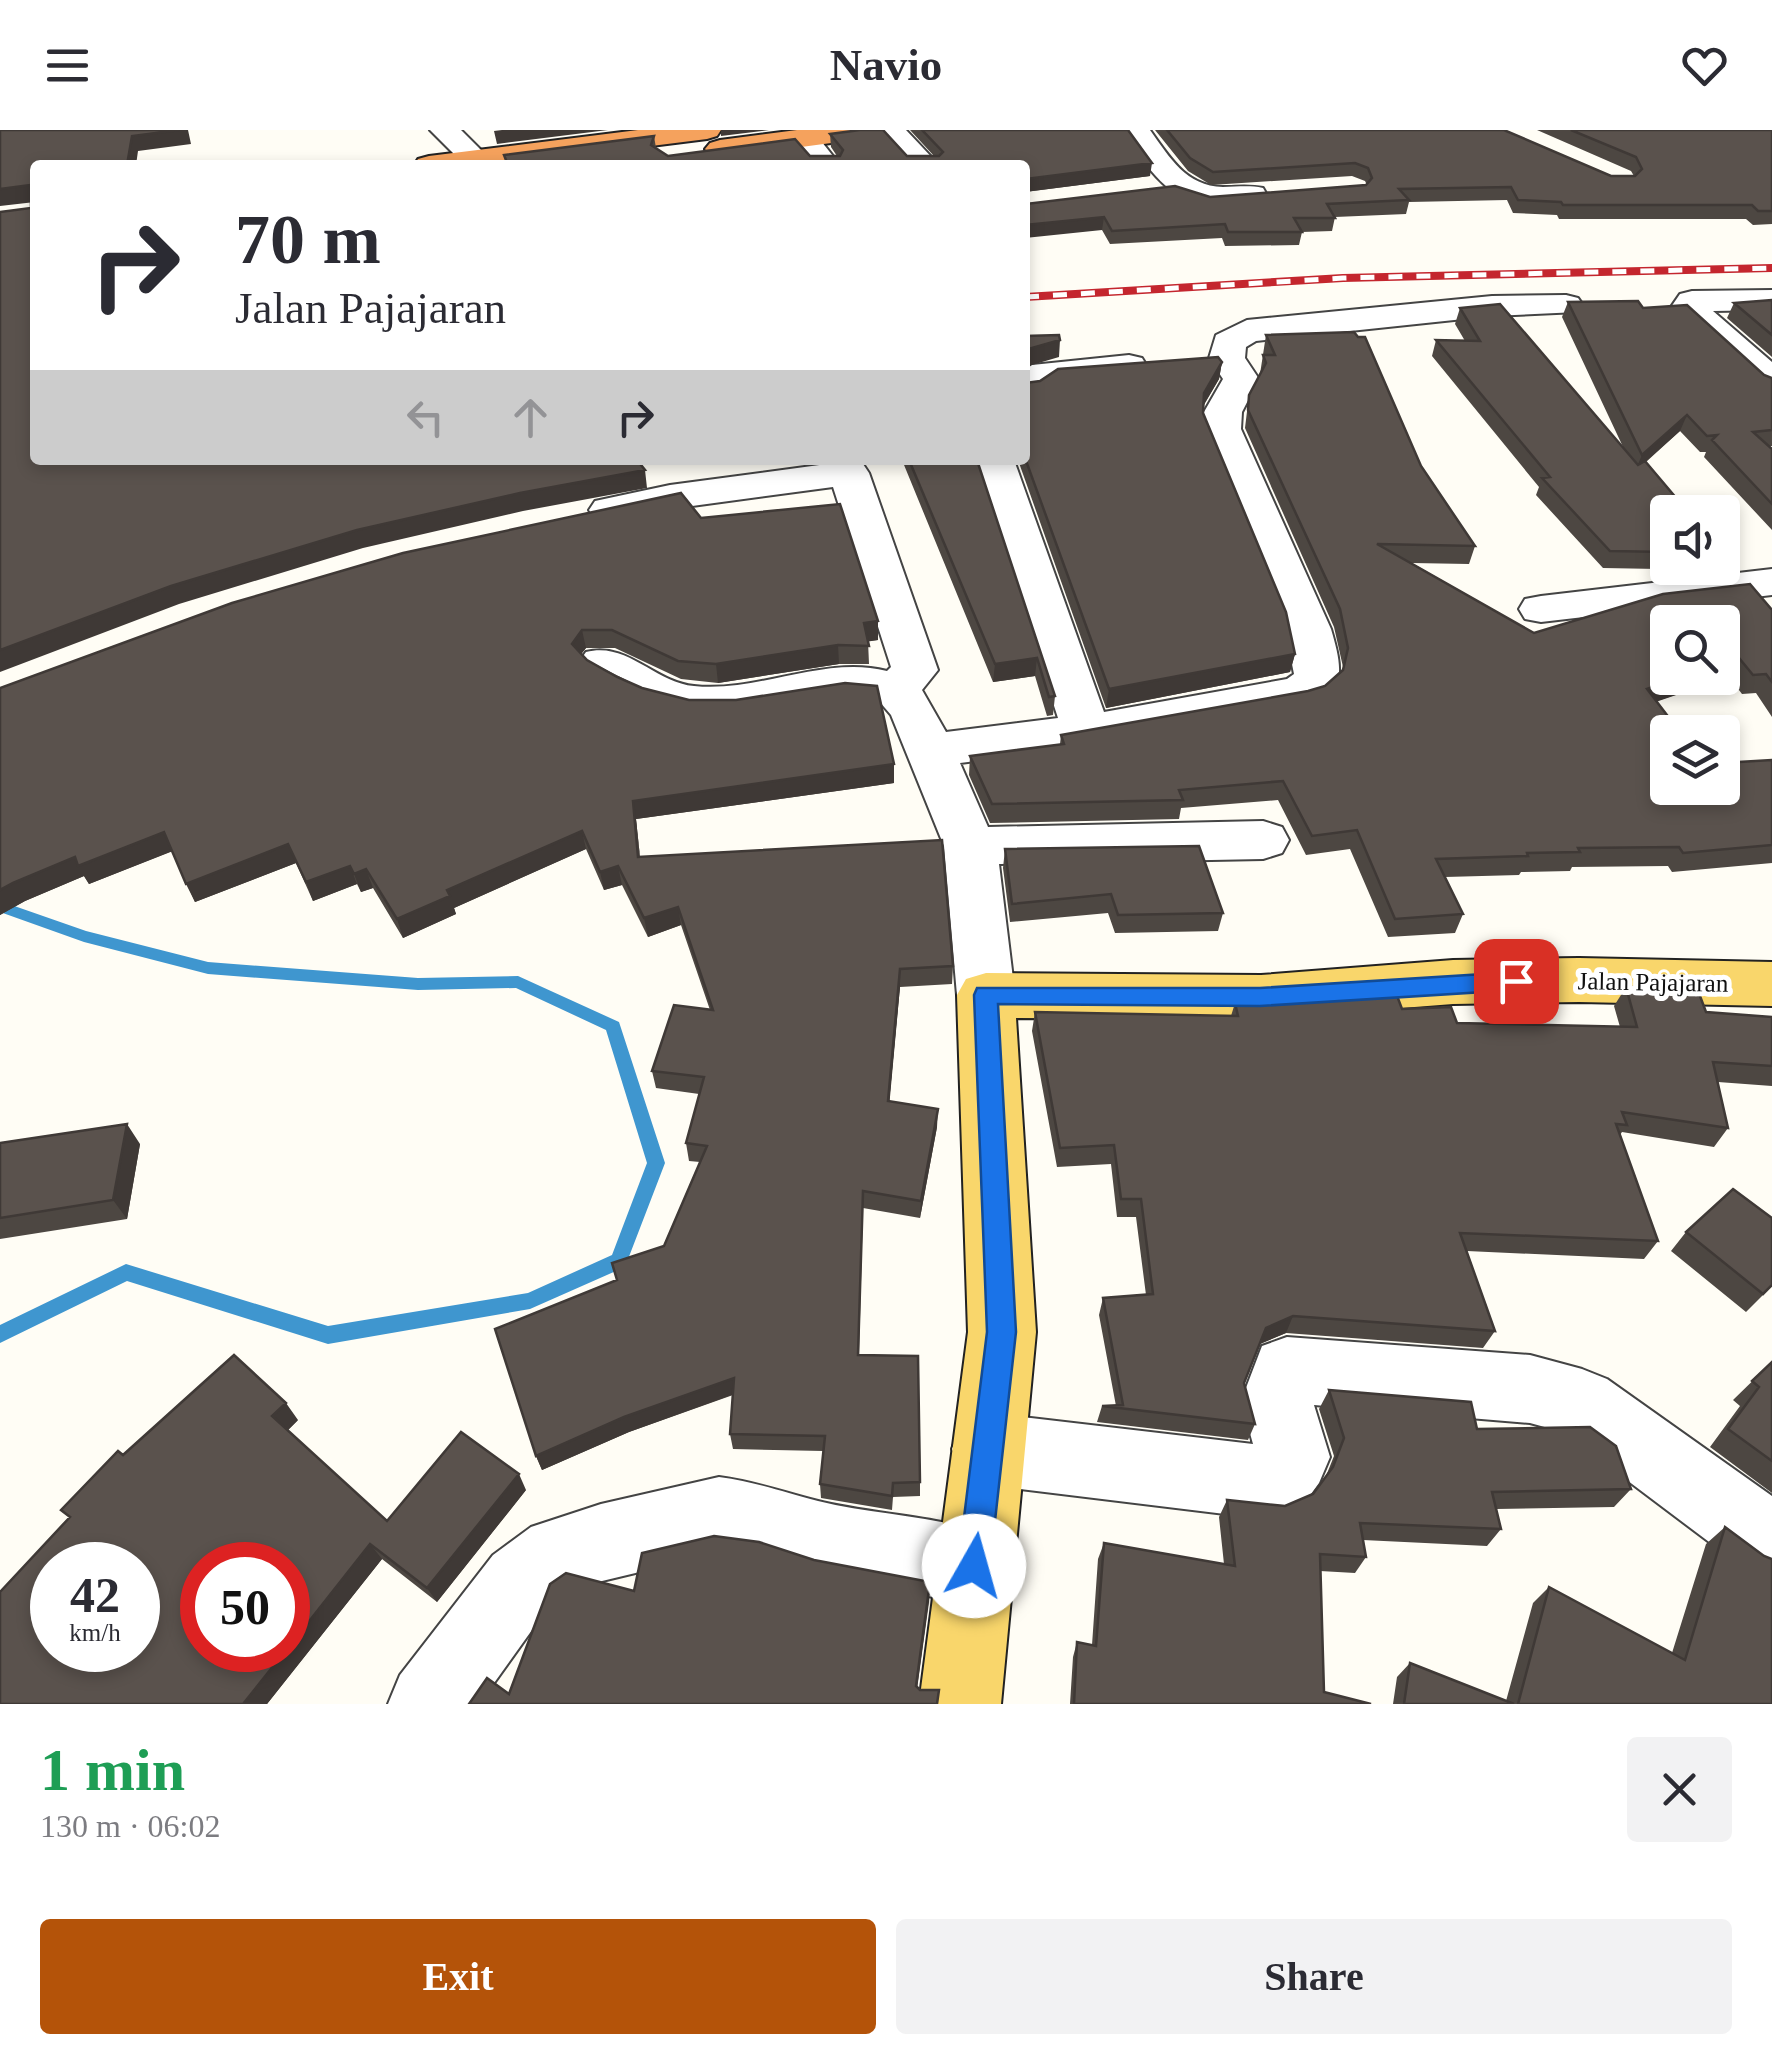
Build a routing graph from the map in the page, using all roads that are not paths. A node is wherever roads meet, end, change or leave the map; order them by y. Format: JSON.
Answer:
{"nodes":[{"id":1,"x":708,"y":130,"type":"edge"},
{"id":2,"x":861,"y":130,"type":"edge"},
{"id":3,"x":890,"y":130,"type":"edge"},
{"id":4,"x":1136,"y":130,"type":"edge"},
{"id":5,"x":445,"y":132,"type":"edge"},
{"id":6,"x":804,"y":138,"type":"junction"},
{"id":7,"x":474,"y":158,"type":"junction"},
{"id":8,"x":430,"y":160,"type":"edge"},
{"id":9,"x":461,"y":160,"type":"edge"},
{"id":10,"x":673,"y":160,"type":"edge"},
{"id":11,"x":821,"y":160,"type":"edge"},
{"id":12,"x":919,"y":160,"type":"edge"},
{"id":13,"x":1178,"y":185,"type":"junction"},
{"id":14,"x":1140,"y":190,"type":"edge"},
{"id":15,"x":1280,"y":194,"type":"edge"},
{"id":16,"x":1772,"y":300,"type":"edge"},
{"id":17,"x":1566,"y":305,"type":"edge"},
{"id":18,"x":1197,"y":360,"type":"junction"},
{"id":19,"x":1772,"y":381,"type":"edge"},
{"id":20,"x":1030,"y":384,"type":"edge"},
{"id":21,"x":996,"y":465,"type":"edge"},
{"id":22,"x":579,"y":517,"type":"edge"},
{"id":23,"x":1772,"y":582,"type":"edge"},
{"id":24,"x":1541,"y":609,"type":"dead end"},
{"id":25,"x":602,"y":662,"type":"dead end"},
{"id":26,"x":896,"y":690,"type":"junction"},
{"id":27,"x":1086,"y":731,"type":"junction"},
{"id":28,"x":931,"y":750,"type":"junction"},
{"id":29,"x":1263,"y":840,"type":"dead end"},
{"id":30,"x":970,"y":846,"type":"junction"},
{"id":31,"x":1772,"y":984,"type":"edge"},
{"id":32,"x":986,"y":995,"type":"junction"},
{"id":33,"x":988,"y":1449,"type":"junction"},
{"id":34,"x":1772,"y":1542,"type":"edge"},
{"id":35,"x":974,"y":1566,"type":"junction"},
{"id":36,"x":430,"y":1704,"type":"edge"},
{"id":37,"x":960,"y":1704,"type":"edge"}],
"edges":[{"from":1,"to":7,"type":"highway"},
{"from":2,"to":6,"type":"highway"},
{"from":3,"to":12,"type":"street"},
{"from":4,"to":13,"type":"street"},
{"from":5,"to":7,"type":"street"},
{"from":5,"to":8,"type":"street"},
{"from":6,"to":10,"type":"highway"},
{"from":6,"to":11,"type":"street"},
{"from":7,"to":9,"type":"highway"},
{"from":13,"to":14,"type":"street"},
{"from":13,"to":15,"type":"street"},
{"from":16,"to":19,"type":"street"},
{"from":17,"to":18,"type":"street"},
{"from":18,"to":20,"type":"street"},
{"from":18,"to":27,"type":"street"},
{"from":21,"to":27,"type":"street"},
{"from":22,"to":26,"type":"street"},
{"from":23,"to":24,"type":"street"},
{"from":25,"to":26,"type":"street"},
{"from":26,"to":28,"type":"street"},
{"from":27,"to":28,"type":"street"},
{"from":28,"to":30,"type":"street"},
{"from":29,"to":30,"type":"street"},
{"from":30,"to":32,"type":"street"},
{"from":31,"to":32,"type":"main road","name":"Jalan Pajajaran"},
{"from":32,"to":33,"type":"main road"},
{"from":33,"to":34,"type":"street"},
{"from":33,"to":35,"type":"main road"},
{"from":35,"to":36,"type":"street"},
{"from":35,"to":37,"type":"main road"}]}
